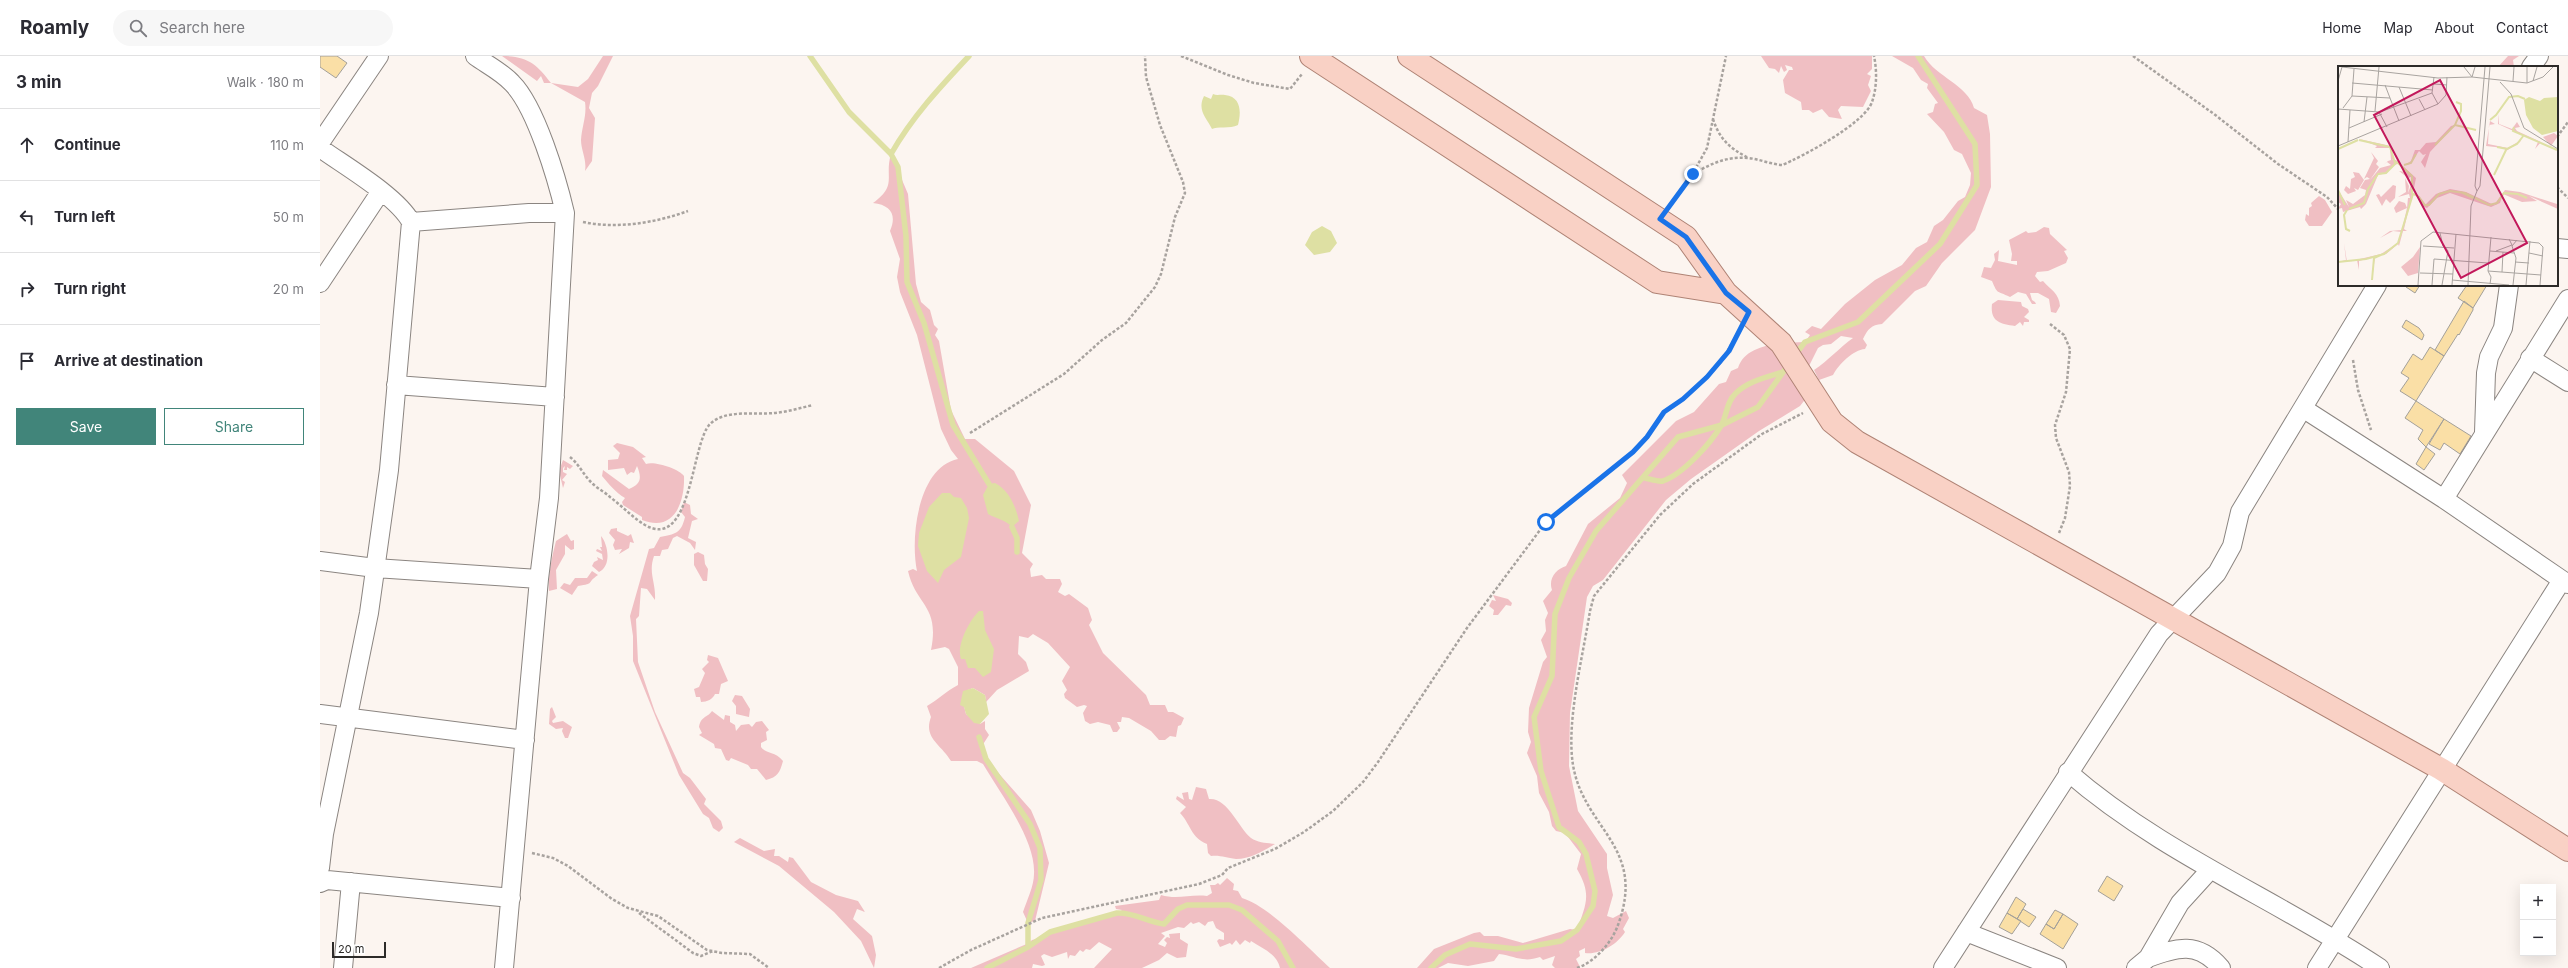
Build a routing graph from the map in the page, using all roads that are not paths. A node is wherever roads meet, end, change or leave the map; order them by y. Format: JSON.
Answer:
{"nodes":[{"id":1,"x":379,"y":56,"type":"edge"},
{"id":2,"x":475,"y":56,"type":"edge"},
{"id":3,"x":1409,"y":56,"type":"edge"},
{"id":4,"x":2539,"y":56,"type":"edge"},
{"id":5,"x":1314,"y":57,"type":"edge"},
{"id":6,"x":2532,"y":66,"type":"edge"},
{"id":7,"x":320,"y":144,"type":"edge"},
{"id":8,"x":320,"y":148,"type":"edge"},
{"id":9,"x":381,"y":191,"type":"junction"},
{"id":10,"x":565,"y":216,"type":"junction"},
{"id":11,"x":411,"y":222,"type":"junction"},
{"id":12,"x":2558,"y":248,"type":"edge"},
{"id":13,"x":2568,"y":249,"type":"edge"},
{"id":14,"x":320,"y":283,"type":"edge"},
{"id":15,"x":2376,"y":286,"type":"edge"},
{"id":16,"x":2509,"y":286,"type":"edge"},
{"id":17,"x":1726,"y":293,"type":"junction"},
{"id":18,"x":2568,"y":299,"type":"edge"},
{"id":19,"x":2530,"y":358,"type":"junction"},
{"id":20,"x":2568,"y":382,"type":"edge"},
{"id":21,"x":396,"y":385,"type":"junction"},
{"id":22,"x":555,"y":397,"type":"junction"},
{"id":23,"x":2304,"y":409,"type":"junction"},
{"id":24,"x":2484,"y":434,"type":"junction"},
{"id":25,"x":2444,"y":499,"type":"junction"},
{"id":26,"x":320,"y":560,"type":"edge"},
{"id":27,"x":375,"y":568,"type":"junction"},
{"id":28,"x":539,"y":579,"type":"junction"},
{"id":29,"x":2565,"y":582,"type":"edge"},
{"id":30,"x":2174,"y":620,"type":"junction"},
{"id":31,"x":320,"y":714,"type":"edge"},
{"id":32,"x":347,"y":716,"type":"junction"},
{"id":33,"x":525,"y":740,"type":"junction"},
{"id":34,"x":2441,"y":770,"type":"junction"},
{"id":35,"x":2068,"y":772,"type":"junction"},
{"id":36,"x":2568,"y":850,"type":"edge"},
{"id":37,"x":320,"y":868,"type":"edge"},
{"id":38,"x":2210,"y":870,"type":"junction"},
{"id":39,"x":320,"y":882,"type":"edge"},
{"id":40,"x":350,"y":882,"type":"junction"},
{"id":41,"x":511,"y":898,"type":"junction"},
{"id":42,"x":1966,"y":932,"type":"junction"},
{"id":43,"x":2336,"y":938,"type":"junction"},
{"id":44,"x":2036,"y":963,"type":"edge"},
{"id":45,"x":2142,"y":963,"type":"edge"},
{"id":46,"x":343,"y":968,"type":"edge"},
{"id":47,"x":504,"y":968,"type":"edge"},
{"id":48,"x":1943,"y":968,"type":"edge"},
{"id":49,"x":2057,"y":968,"type":"edge"},
{"id":50,"x":2221,"y":968,"type":"edge"},
{"id":51,"x":2317,"y":968,"type":"edge"},
{"id":52,"x":2380,"y":968,"type":"edge"}],
"edges":[{"from":1,"to":7,"type":"street"},
{"from":2,"to":10,"type":"street"},
{"from":3,"to":17,"type":"main road"},
{"from":4,"to":6,"type":"street"},
{"from":5,"to":17,"type":"main road"},
{"from":8,"to":9,"type":"street"},
{"from":9,"to":11,"type":"street"},
{"from":9,"to":14,"type":"street"},
{"from":10,"to":11,"type":"street"},
{"from":10,"to":22,"type":"street"},
{"from":11,"to":21,"type":"street"},
{"from":12,"to":13,"type":"street"},
{"from":15,"to":23,"type":"street"},
{"from":16,"to":24,"type":"street"},
{"from":17,"to":30,"type":"main road"},
{"from":18,"to":19,"type":"street"},
{"from":19,"to":20,"type":"street"},
{"from":19,"to":24,"type":"street"},
{"from":21,"to":22,"type":"street"},
{"from":21,"to":27,"type":"street"},
{"from":22,"to":28,"type":"street"},
{"from":23,"to":25,"type":"street"},
{"from":23,"to":30,"type":"street"},
{"from":24,"to":25,"type":"street"},
{"from":25,"to":29,"type":"street"},
{"from":26,"to":27,"type":"street"},
{"from":27,"to":28,"type":"street"},
{"from":27,"to":32,"type":"street"},
{"from":28,"to":33,"type":"street"},
{"from":29,"to":34,"type":"street"},
{"from":30,"to":34,"type":"main road"},
{"from":30,"to":35,"type":"street"},
{"from":31,"to":32,"type":"street"},
{"from":32,"to":33,"type":"street"},
{"from":32,"to":37,"type":"street"},
{"from":33,"to":41,"type":"street"},
{"from":34,"to":36,"type":"main road"},
{"from":34,"to":43,"type":"street"},
{"from":35,"to":38,"type":"street"},
{"from":35,"to":42,"type":"street"},
{"from":38,"to":43,"type":"street"},
{"from":38,"to":45,"type":"street"},
{"from":39,"to":40,"type":"street"},
{"from":40,"to":41,"type":"street"},
{"from":40,"to":46,"type":"street"},
{"from":41,"to":47,"type":"street"},
{"from":42,"to":44,"type":"street"},
{"from":42,"to":48,"type":"street"},
{"from":43,"to":51,"type":"street"},
{"from":43,"to":52,"type":"street"},
{"from":44,"to":49,"type":"street"},
{"from":45,"to":50,"type":"street"}]}
